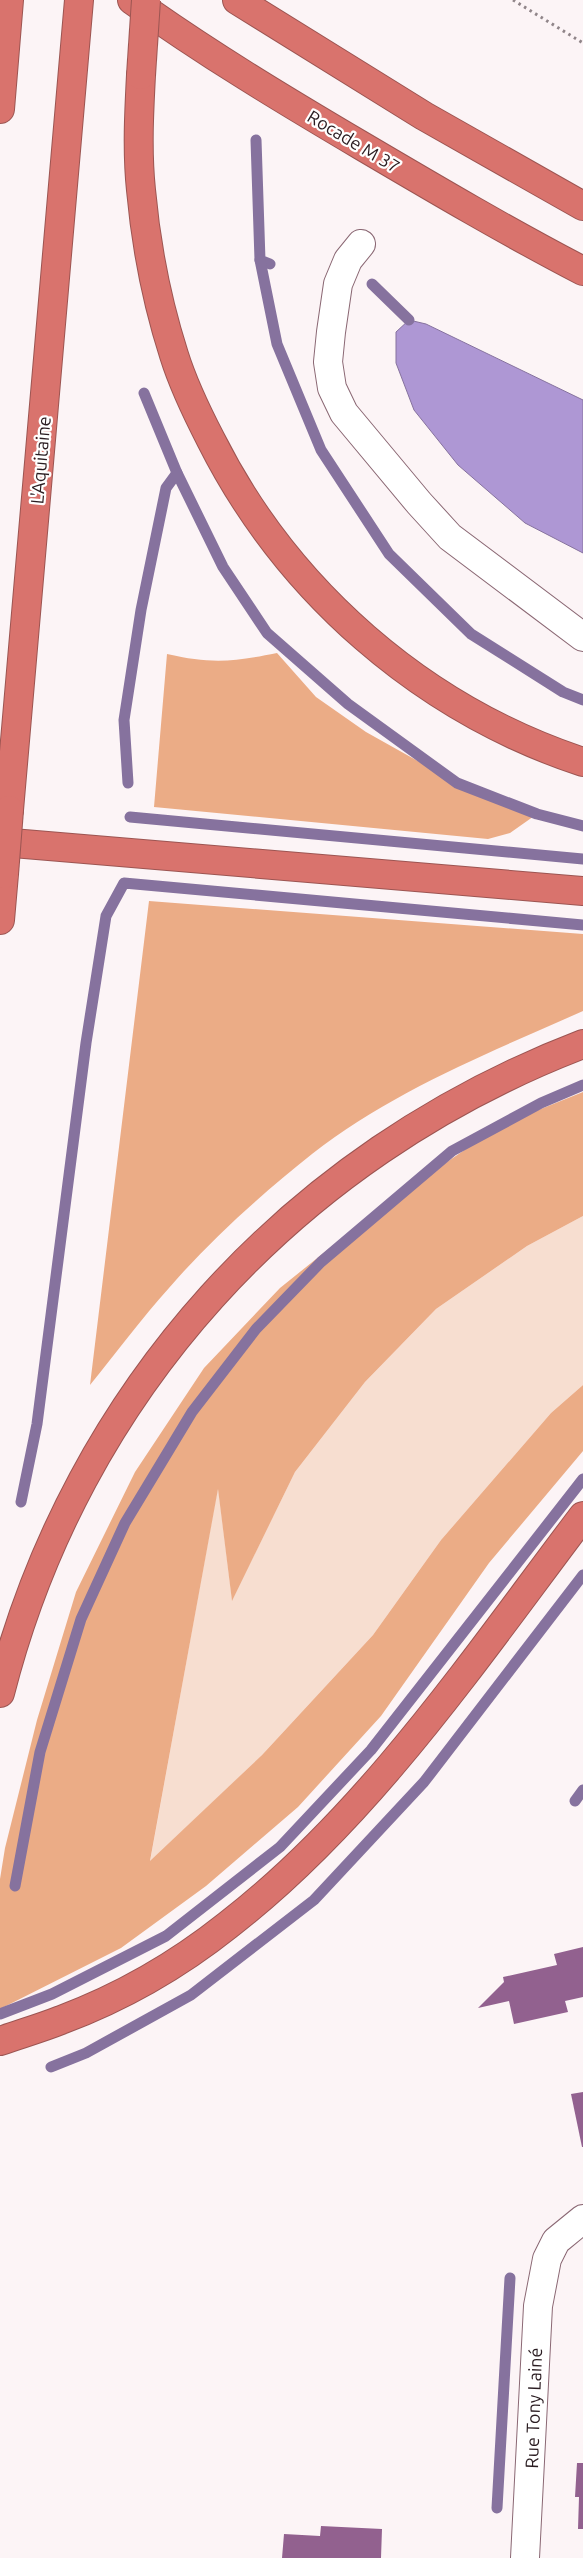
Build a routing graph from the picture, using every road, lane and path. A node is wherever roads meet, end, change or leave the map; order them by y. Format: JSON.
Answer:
{"nodes":[{"id":1,"x":9,"y":0,"type":"edge"},
{"id":2,"x":132,"y":0,"type":"edge"},
{"id":3,"x":146,"y":0,"type":"edge"},
{"id":4,"x":238,"y":0,"type":"edge"},
{"id":5,"x":513,"y":0,"type":"edge"},
{"id":6,"x":78,"y":12,"type":"edge"},
{"id":7,"x":583,"y":43,"type":"edge"},
{"id":8,"x":2,"y":56,"type":"edge"},
{"id":9,"x":0,"y":109,"type":"edge"},
{"id":10,"x":583,"y":206,"type":"edge"},
{"id":11,"x":361,"y":244,"type":"dead end"},
{"id":12,"x":583,"y":271,"type":"edge"},
{"id":13,"x":583,"y":637,"type":"edge"},
{"id":14,"x":583,"y":762,"type":"edge"},
{"id":15,"x":0,"y":842,"type":"edge"},
{"id":16,"x":583,"y":891,"type":"edge"},
{"id":17,"x":0,"y":920,"type":"edge"},
{"id":18,"x":583,"y":1044,"type":"edge"},
{"id":19,"x":583,"y":1516,"type":"edge"},
{"id":20,"x":0,"y":1693,"type":"edge"},
{"id":21,"x":0,"y":2040,"type":"edge"},
{"id":22,"x":583,"y":2219,"type":"edge"},
{"id":23,"x":524,"y":2558,"type":"edge"}],
"edges":[{"from":1,"to":8,"type":"highway"},
{"from":2,"to":12,"type":"highway","name":"Rocade M 37"},
{"from":3,"to":14,"type":"highway","bridge":true},
{"from":4,"to":10,"type":"highway"},
{"from":5,"to":7,"type":"path"},
{"from":6,"to":17,"type":"highway","name":"L'Aquitaine","bridge":true},
{"from":8,"to":9,"type":"highway"},
{"from":11,"to":13,"type":"street"},
{"from":15,"to":16,"type":"highway"},
{"from":18,"to":20,"type":"highway"},
{"from":19,"to":21,"type":"highway"},
{"from":22,"to":23,"type":"street","name":"Rue Tony Lainé"}]}
